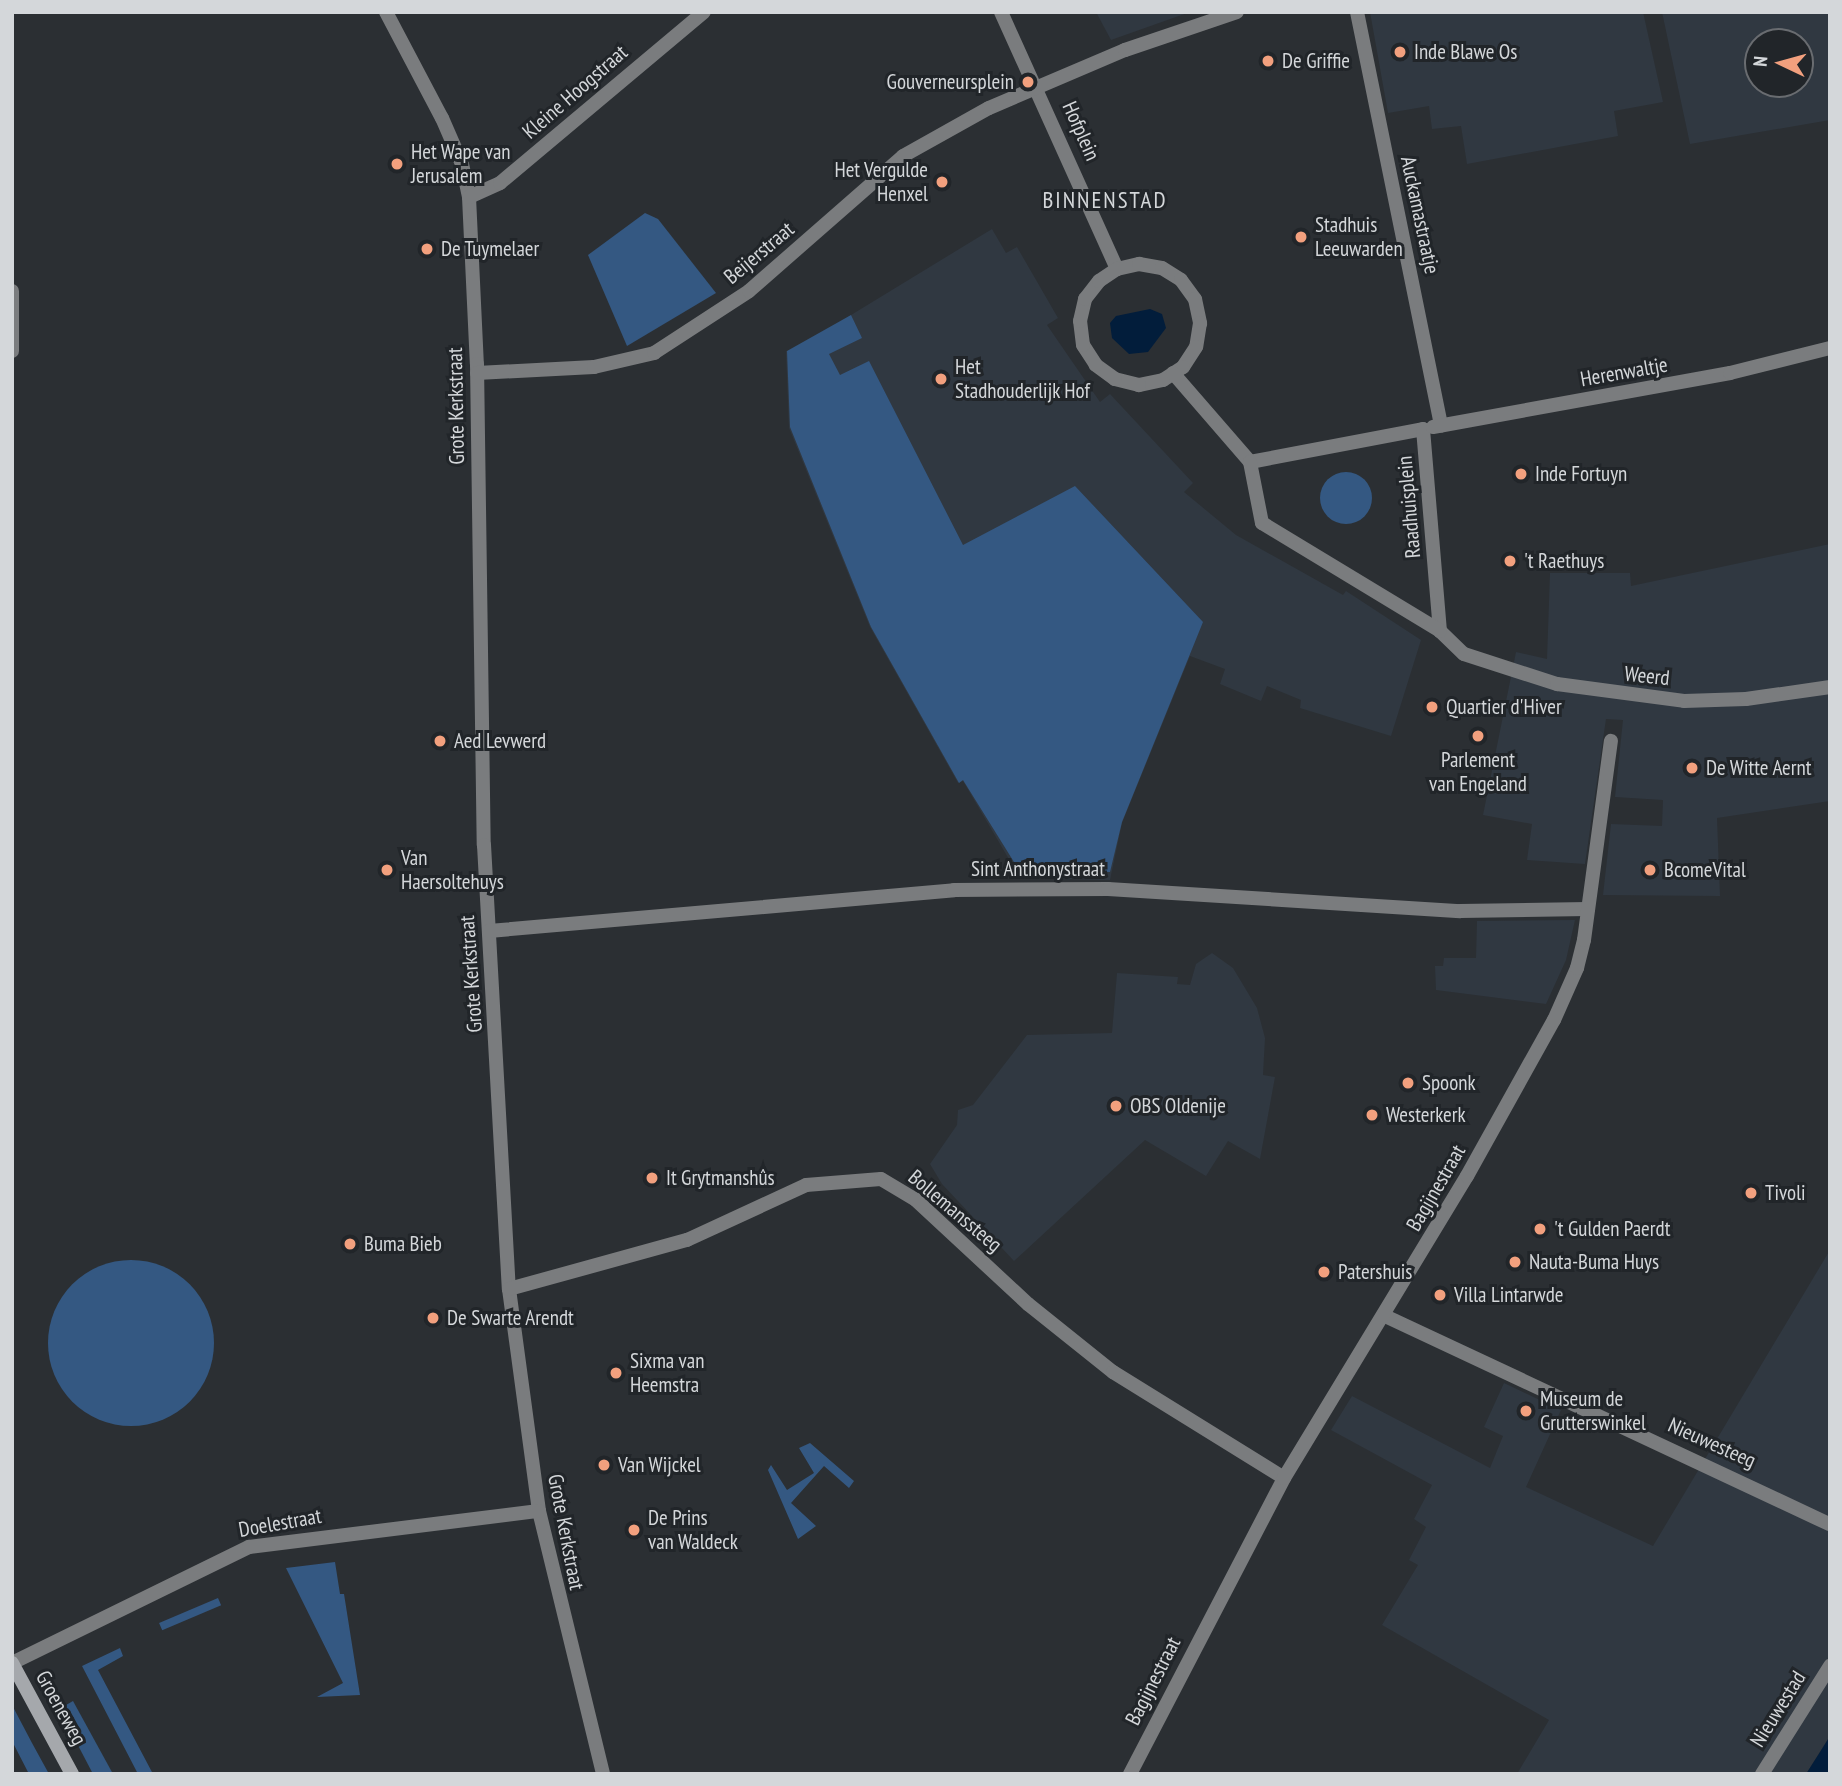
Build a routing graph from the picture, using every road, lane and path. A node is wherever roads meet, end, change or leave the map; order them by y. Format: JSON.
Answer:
{"nodes":[{"id":1,"x":386,"y":12,"type":"edge"},
{"id":2,"x":704,"y":12,"type":"edge"},
{"id":3,"x":1001,"y":12,"type":"edge"},
{"id":4,"x":1237,"y":12,"type":"edge"},
{"id":5,"x":1357,"y":12,"type":"edge"},
{"id":6,"x":1038,"y":88,"type":"junction"},
{"id":7,"x":469,"y":197,"type":"junction"},
{"id":8,"x":1117,"y":268,"type":"junction"},
{"id":9,"x":12,"y":290,"type":"edge"},
{"id":10,"x":1830,"y":348,"type":"edge"},
{"id":11,"x":13,"y":351,"type":"edge"},
{"id":12,"x":477,"y":373,"type":"junction"},
{"id":13,"x":1173,"y":373,"type":"junction"},
{"id":14,"x":1441,"y":426,"type":"junction"},
{"id":15,"x":1423,"y":429,"type":"junction"},
{"id":16,"x":1250,"y":462,"type":"junction"},
{"id":17,"x":1440,"y":631,"type":"junction"},
{"id":18,"x":1830,"y":687,"type":"edge"},
{"id":19,"x":1611,"y":741,"type":"dead end"},
{"id":20,"x":1588,"y":909,"type":"junction"},
{"id":21,"x":489,"y":931,"type":"junction"},
{"id":22,"x":509,"y":1289,"type":"junction"},
{"id":23,"x":1385,"y":1316,"type":"junction"},
{"id":24,"x":1284,"y":1478,"type":"junction"},
{"id":25,"x":539,"y":1511,"type":"junction"},
{"id":26,"x":1830,"y":1524,"type":"edge"},
{"id":27,"x":12,"y":1663,"type":"edge"},
{"id":28,"x":1830,"y":1666,"type":"edge"},
{"id":29,"x":72,"y":1774,"type":"edge"},
{"id":30,"x":603,"y":1774,"type":"edge"},
{"id":31,"x":1130,"y":1774,"type":"edge"},
{"id":32,"x":1762,"y":1774,"type":"edge"}],
"edges":[{"from":1,"to":7,"type":"street","name":"Grote Kerkstraat"},
{"from":2,"to":7,"type":"street","name":"Kleine Hoogstraat"},
{"from":3,"to":6,"type":"street"},
{"from":4,"to":6,"type":"street","name":"Beijerstraat"},
{"from":5,"to":14,"type":"street","name":"Auckamastraatje"},
{"from":6,"to":8,"type":"street","name":"Hofplein"},
{"from":6,"to":12,"type":"street","name":"Beijerstraat"},
{"from":7,"to":12,"type":"street","name":"Grote Kerkstraat"},
{"from":8,"to":13,"type":"street"},
{"from":8,"to":13,"type":"street"},
{"from":9,"to":11,"type":"street"},
{"from":10,"to":14,"type":"street","name":"Herenwaltje"},
{"from":12,"to":21,"type":"street","name":"Grote Kerkstraat"},
{"from":13,"to":16,"type":"street"},
{"from":14,"to":15,"type":"street","name":"Herenwaltje"},
{"from":15,"to":16,"type":"street","name":"Raadhuisplein"},
{"from":15,"to":17,"type":"street","name":"Raadhuisplein"},
{"from":16,"to":17,"type":"street"},
{"from":17,"to":18,"type":"street","name":"Weerd"},
{"from":19,"to":20,"type":"street","name":"Bagijnestraat"},
{"from":20,"to":21,"type":"street","name":"Sint Anthonystraat"},
{"from":20,"to":23,"type":"street","name":"Bagijnestraat"},
{"from":21,"to":22,"type":"street","name":"Grote Kerkstraat"},
{"from":22,"to":24,"type":"street","name":"Bollemanssteeg"},
{"from":22,"to":25,"type":"street","name":"Grote Kerkstraat"},
{"from":23,"to":24,"type":"street","name":"Bagijnestraat"},
{"from":23,"to":26,"type":"street","name":"Nieuwesteeg"},
{"from":24,"to":31,"type":"street","name":"Bagijnestraat"},
{"from":25,"to":27,"type":"street","name":"Doelestraat"},
{"from":25,"to":30,"type":"street","name":"Grote Kerkstraat"},
{"from":27,"to":29,"type":"main road","name":"Groeneweg"},
{"from":28,"to":32,"type":"street","name":"Nieuwestad"}]}
